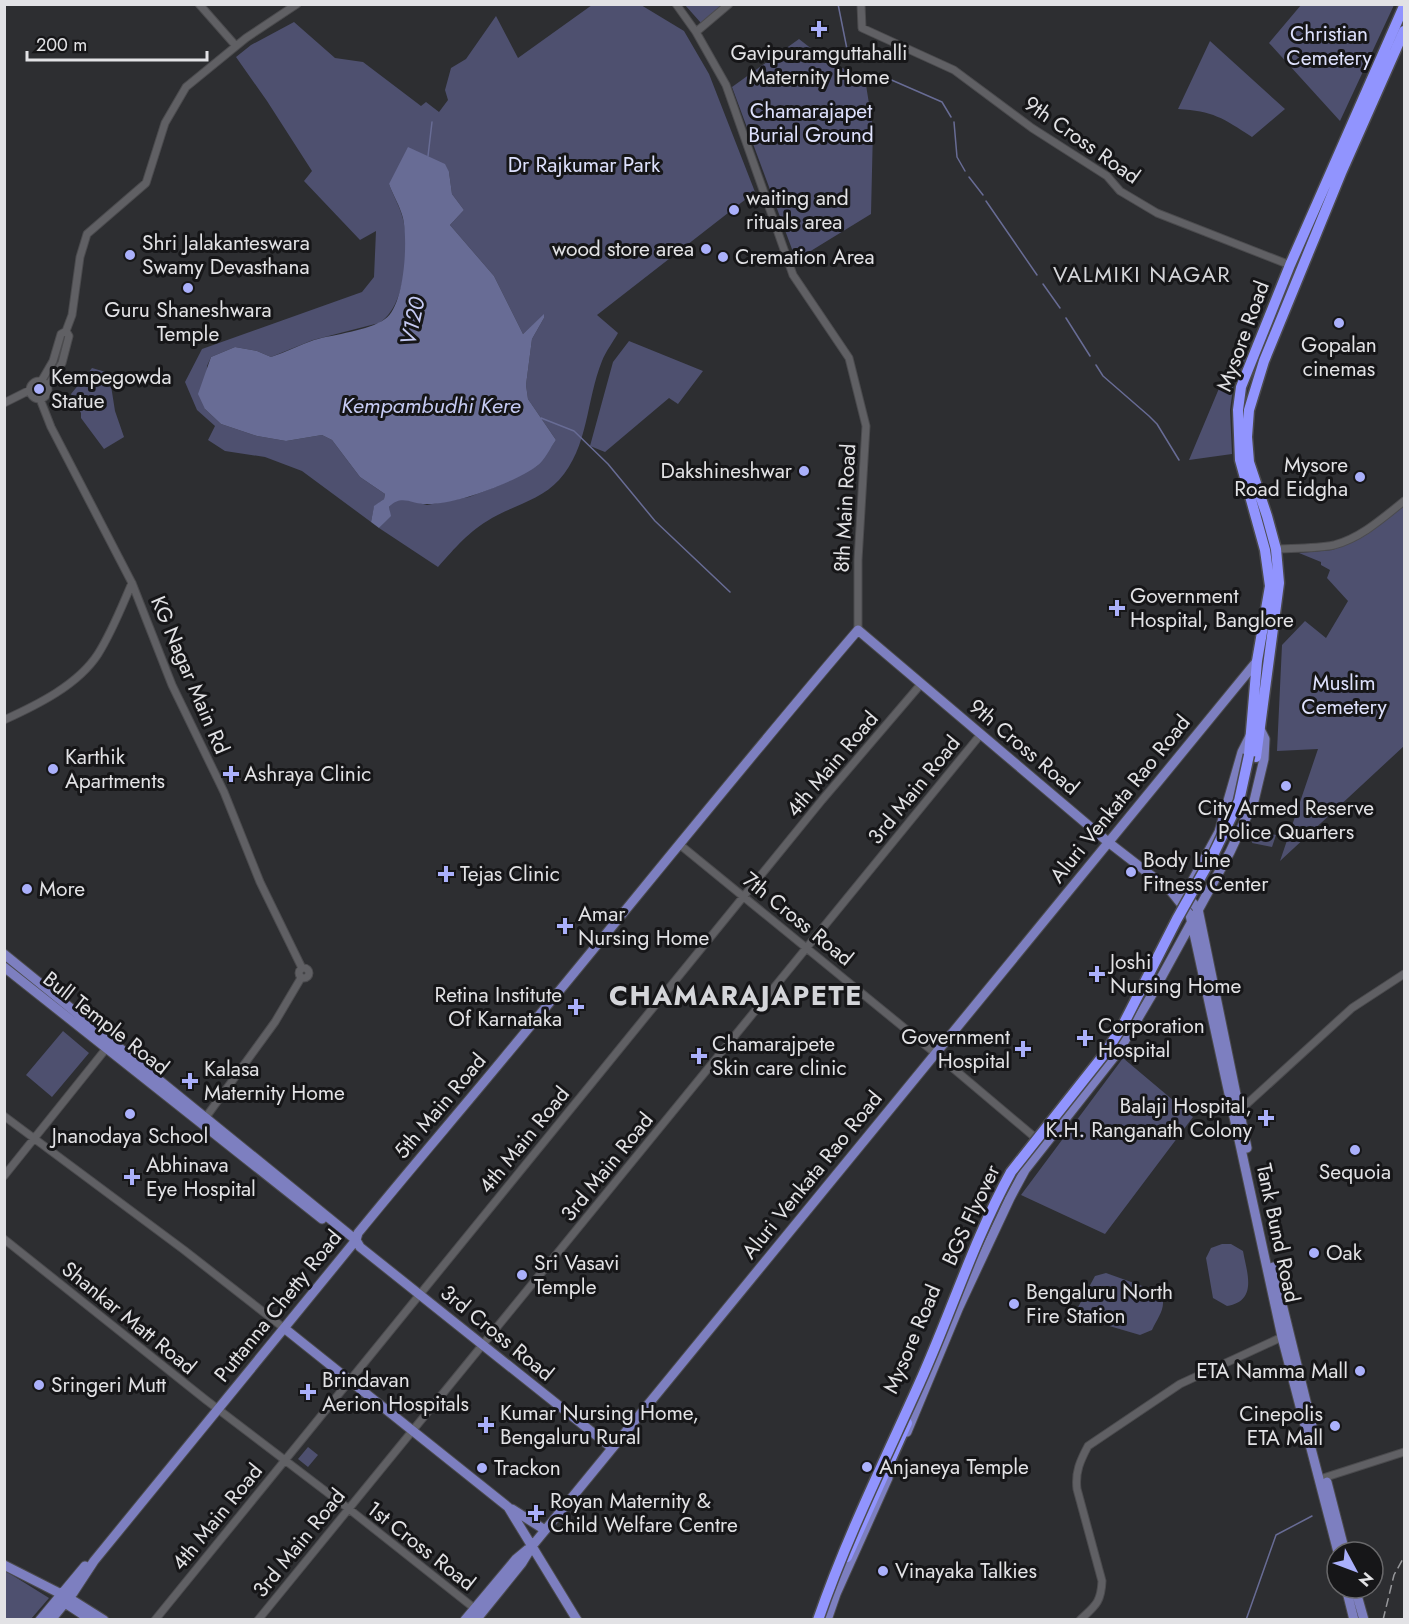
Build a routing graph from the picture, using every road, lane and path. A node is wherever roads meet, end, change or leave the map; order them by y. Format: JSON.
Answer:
{"nodes":[{"id":1,"x":199,"y":4,"type":"edge"},
{"id":2,"x":297,"y":4,"type":"edge"},
{"id":3,"x":676,"y":4,"type":"edge"},
{"id":4,"x":729,"y":4,"type":"edge"},
{"id":5,"x":861,"y":4,"type":"edge"},
{"id":6,"x":1404,"y":6,"type":"edge"},
{"id":7,"x":1404,"y":31,"type":"edge"},
{"id":8,"x":696,"y":32,"type":"junction"},
{"id":9,"x":236,"y":46,"type":"junction"},
{"id":10,"x":1290,"y":265,"type":"junction"},
{"id":11,"x":66,"y":331,"type":"junction"},
{"id":12,"x":42,"y":380,"type":"junction"},
{"id":13,"x":48,"y":386,"type":"junction"},
{"id":14,"x":30,"y":390,"type":"junction"},
{"id":15,"x":40,"y":399,"type":"junction"},
{"id":16,"x":4,"y":403,"type":"edge"},
{"id":17,"x":1404,"y":501,"type":"edge"},
{"id":18,"x":1270,"y":550,"type":"junction"},
{"id":19,"x":132,"y":583,"type":"junction"},
{"id":20,"x":858,"y":630,"type":"junction"},
{"id":21,"x":1257,"y":661,"type":"junction"},
{"id":22,"x":921,"y":684,"type":"junction"},
{"id":23,"x":4,"y":720,"type":"edge"},
{"id":24,"x":1256,"y":733,"type":"junction"},
{"id":25,"x":981,"y":734,"type":"junction"},
{"id":26,"x":1253,"y":756,"type":"junction"},
{"id":27,"x":1108,"y":842,"type":"junction"},
{"id":28,"x":679,"y":844,"type":"junction"},
{"id":29,"x":1170,"y":890,"type":"junction"},
{"id":30,"x":1185,"y":894,"type":"junction"},
{"id":31,"x":743,"y":896,"type":"junction"},
{"id":32,"x":1180,"y":904,"type":"junction"},
{"id":33,"x":1198,"y":909,"type":"junction"},
{"id":34,"x":1191,"y":920,"type":"junction"},
{"id":35,"x":1185,"y":932,"type":"junction"},
{"id":36,"x":1195,"y":938,"type":"junction"},
{"id":37,"x":807,"y":948,"type":"junction"},
{"id":38,"x":4,"y":954,"type":"edge"},
{"id":39,"x":4,"y":967,"type":"edge"},
{"id":40,"x":1404,"y":974,"type":"edge"},
{"id":41,"x":110,"y":1044,"type":"junction"},
{"id":42,"x":935,"y":1053,"type":"junction"},
{"id":43,"x":1237,"y":1113,"type":"junction"},
{"id":44,"x":4,"y":1116,"type":"edge"},
{"id":45,"x":206,"y":1117,"type":"junction"},
{"id":46,"x":1033,"y":1136,"type":"junction"},
{"id":47,"x":34,"y":1139,"type":"junction"},
{"id":48,"x":1044,"y":1145,"type":"junction"},
{"id":49,"x":4,"y":1176,"type":"edge"},
{"id":50,"x":4,"y":1239,"type":"edge"},
{"id":51,"x":354,"y":1240,"type":"junction"},
{"id":52,"x":420,"y":1294,"type":"junction"},
{"id":53,"x":282,"y":1326,"type":"junction"},
{"id":54,"x":1282,"y":1337,"type":"junction"},
{"id":55,"x":483,"y":1344,"type":"junction"},
{"id":56,"x":349,"y":1380,"type":"junction"},
{"id":57,"x":216,"y":1408,"type":"junction"},
{"id":58,"x":412,"y":1431,"type":"junction"},
{"id":59,"x":612,"y":1448,"type":"junction"},
{"id":60,"x":1404,"y":1452,"type":"edge"},
{"id":61,"x":284,"y":1460,"type":"junction"},
{"id":62,"x":1323,"y":1478,"type":"junction"},
{"id":63,"x":508,"y":1507,"type":"junction"},
{"id":64,"x":349,"y":1509,"type":"junction"},
{"id":65,"x":545,"y":1530,"type":"junction"},
{"id":66,"x":1336,"y":1540,"type":"edge"},
{"id":67,"x":1341,"y":1540,"type":"edge"},
{"id":68,"x":533,"y":1545,"type":"junction"},
{"id":69,"x":4,"y":1564,"type":"edge"},
{"id":70,"x":67,"y":1596,"type":"junction"},
{"id":71,"x":1351,"y":1600,"type":"edge"},
{"id":72,"x":1357,"y":1600,"type":"edge"},
{"id":73,"x":474,"y":1608,"type":"junction"},
{"id":74,"x":1360,"y":1619,"type":"edge"},
{"id":75,"x":40,"y":1620,"type":"edge"},
{"id":76,"x":51,"y":1620,"type":"edge"},
{"id":77,"x":91,"y":1620,"type":"edge"},
{"id":78,"x":104,"y":1620,"type":"edge"},
{"id":79,"x":155,"y":1620,"type":"edge"},
{"id":80,"x":258,"y":1620,"type":"edge"},
{"id":81,"x":465,"y":1620,"type":"edge"},
{"id":82,"x":476,"y":1620,"type":"edge"},
{"id":83,"x":577,"y":1620,"type":"edge"},
{"id":84,"x":820,"y":1620,"type":"edge"},
{"id":85,"x":1080,"y":1620,"type":"edge"}],
"edges":[{"from":1,"to":9,"type":"street"},
{"from":2,"to":9,"type":"street"},
{"from":3,"to":8,"type":"street"},
{"from":4,"to":8,"type":"street"},
{"from":5,"to":10,"type":"street","name":"9th Cross Road"},
{"from":6,"to":10,"type":"highway","name":"Mysore Road"},
{"from":7,"to":18,"type":"highway","name":"Mysore Road"},
{"from":8,"to":20,"type":"street","name":"8th Main Road"},
{"from":9,"to":11,"type":"street"},
{"from":10,"to":18,"type":"highway","name":"Mysore Road"},
{"from":11,"to":12,"type":"street"},
{"from":11,"to":13,"type":"street"},
{"from":12,"to":13,"type":"street"},
{"from":12,"to":14,"type":"street"},
{"from":13,"to":15,"type":"street"},
{"from":14,"to":15,"type":"street"},
{"from":14,"to":16,"type":"street"},
{"from":15,"to":19,"type":"street","name":"KG Nagar Main Rd"},
{"from":17,"to":18,"type":"street"},
{"from":18,"to":21,"type":"highway","name":"Mysore Road"},
{"from":18,"to":24,"type":"highway","name":"Mysore Road"},
{"from":19,"to":23,"type":"street"},
{"from":19,"to":45,"type":"street","name":"KG Nagar Main Rd"},
{"from":20,"to":22,"type":"main road","name":"9th Cross Road"},
{"from":20,"to":28,"type":"main road","name":"5th Main Road"},
{"from":21,"to":24,"type":"highway","name":"Mysore Road"},
{"from":21,"to":27,"type":"main road","name":"Aluri Venkata Rao Road"},
{"from":22,"to":25,"type":"main road","name":"9th Cross Road"},
{"from":22,"to":31,"type":"street","name":"4th Main Road"},
{"from":24,"to":26,"type":"highway"},
{"from":24,"to":30,"type":"main road","name":"Mysore Road"},
{"from":24,"to":33,"type":"main road","name":"Mysore Road"},
{"from":25,"to":27,"type":"main road","name":"9th Cross Road"},
{"from":25,"to":37,"type":"street","name":"3rd Main Road"},
{"from":26,"to":84,"type":"highway","name":"BGS Flyover","bridge":true},
{"from":26,"to":84,"type":"highway","bridge":true},
{"from":27,"to":29,"type":"main road","name":"9th Cross Road"},
{"from":27,"to":42,"type":"main road","name":"Aluri Venkata Rao Road"},
{"from":28,"to":31,"type":"street","name":"7th Cross Road"},
{"from":28,"to":51,"type":"main road","name":"5th Main Road"},
{"from":29,"to":30,"type":"main road"},
{"from":29,"to":32,"type":"main road"},
{"from":30,"to":32,"type":"main road","name":"Mysore Road"},
{"from":30,"to":33,"type":"main road"},
{"from":31,"to":37,"type":"street","name":"7th Cross Road"},
{"from":31,"to":52,"type":"street","name":"4th Main Road"},
{"from":32,"to":34,"type":"main road"},
{"from":32,"to":46,"type":"main road","name":"Mysore Road"},
{"from":33,"to":34,"type":"main road","name":"Mysore Road"},
{"from":33,"to":43,"type":"main road"},
{"from":34,"to":35,"type":"main road","name":"Mysore Road"},
{"from":34,"to":36,"type":"main road","name":"Tank Bund Road"},
{"from":35,"to":36,"type":"main road"},
{"from":35,"to":48,"type":"main road","name":"Mysore Road"},
{"from":36,"to":43,"type":"main road","name":"Tank Bund Road"},
{"from":37,"to":42,"type":"street","name":"7th Cross Road"},
{"from":37,"to":55,"type":"street","name":"3rd Main Road"},
{"from":38,"to":41,"type":"main road","name":"Bull Temple Road"},
{"from":39,"to":41,"type":"main road","name":"Bull Temple Road"},
{"from":40,"to":43,"type":"street"},
{"from":41,"to":45,"type":"main road","name":"Bull Temple Road"},
{"from":41,"to":47,"type":"street"},
{"from":41,"to":51,"type":"main road","name":"Bull Temple Road"},
{"from":42,"to":46,"type":"street","name":"7th Cross Road"},
{"from":42,"to":59,"type":"main road","name":"Aluri Venkata Rao Road"},
{"from":43,"to":54,"type":"main road","name":"Tank Bund Road"},
{"from":43,"to":62,"type":"main road"},
{"from":44,"to":47,"type":"street"},
{"from":45,"to":51,"type":"main road","name":"Bull Temple Road"},
{"from":46,"to":48,"type":"street","name":"7th Cross Road"},
{"from":46,"to":84,"type":"main road","name":"Mysore Road"},
{"from":47,"to":49,"type":"street"},
{"from":47,"to":53,"type":"street"},
{"from":48,"to":84,"type":"main road","name":"Mysore Road"},
{"from":50,"to":57,"type":"street","name":"Shankar Matt Road"},
{"from":51,"to":52,"type":"main road","name":"3rd Cross Road"},
{"from":51,"to":53,"type":"main road","name":"Puttanna Chetty Road"},
{"from":52,"to":55,"type":"main road","name":"3rd Cross Road"},
{"from":52,"to":56,"type":"street","name":"4th Main Road"},
{"from":53,"to":56,"type":"main road"},
{"from":53,"to":57,"type":"main road","name":"Puttanna Chetty Road"},
{"from":54,"to":62,"type":"main road","name":"Tank Bund Road"},
{"from":54,"to":85,"type":"street"},
{"from":55,"to":58,"type":"street","name":"3rd Main Road"},
{"from":55,"to":59,"type":"main road","name":"3rd Cross Road"},
{"from":56,"to":58,"type":"main road"},
{"from":56,"to":61,"type":"street","name":"4th Main Road"},
{"from":57,"to":61,"type":"street","name":"Shankar Matt Road"},
{"from":57,"to":70,"type":"main road","name":"Puttanna Chetty Road"},
{"from":58,"to":63,"type":"main road"},
{"from":58,"to":64,"type":"street","name":"3rd Main Road"},
{"from":59,"to":65,"type":"main road","name":"Aluri Venkata Rao Road"},
{"from":60,"to":62,"type":"street"},
{"from":61,"to":64,"type":"street","name":"Shankar Matt Road"},
{"from":61,"to":79,"type":"street","name":"4th Main Road"},
{"from":62,"to":66,"type":"main road","name":"Tank Bund Road"},
{"from":62,"to":67,"type":"main road"},
{"from":63,"to":65,"type":"main road"},
{"from":63,"to":68,"type":"main road"},
{"from":64,"to":73,"type":"street","name":"1st Cross Road"},
{"from":64,"to":80,"type":"street","name":"3rd Main Road"},
{"from":65,"to":68,"type":"main road","name":"Aluri Venkata Rao Road"},
{"from":68,"to":73,"type":"main road","name":"Aluri Venkata Rao Road"},
{"from":68,"to":82,"type":"main road","name":"Aluri Venkata Rao Road"},
{"from":68,"to":83,"type":"main road"},
{"from":69,"to":70,"type":"main road"},
{"from":70,"to":75,"type":"main road"},
{"from":70,"to":76,"type":"main road"},
{"from":70,"to":77,"type":"main road"},
{"from":70,"to":78,"type":"main road"},
{"from":71,"to":74,"type":"main road"},
{"from":72,"to":74,"type":"main road"},
{"from":73,"to":81,"type":"main road","name":"Aluri Venkata Rao Road"}]}
